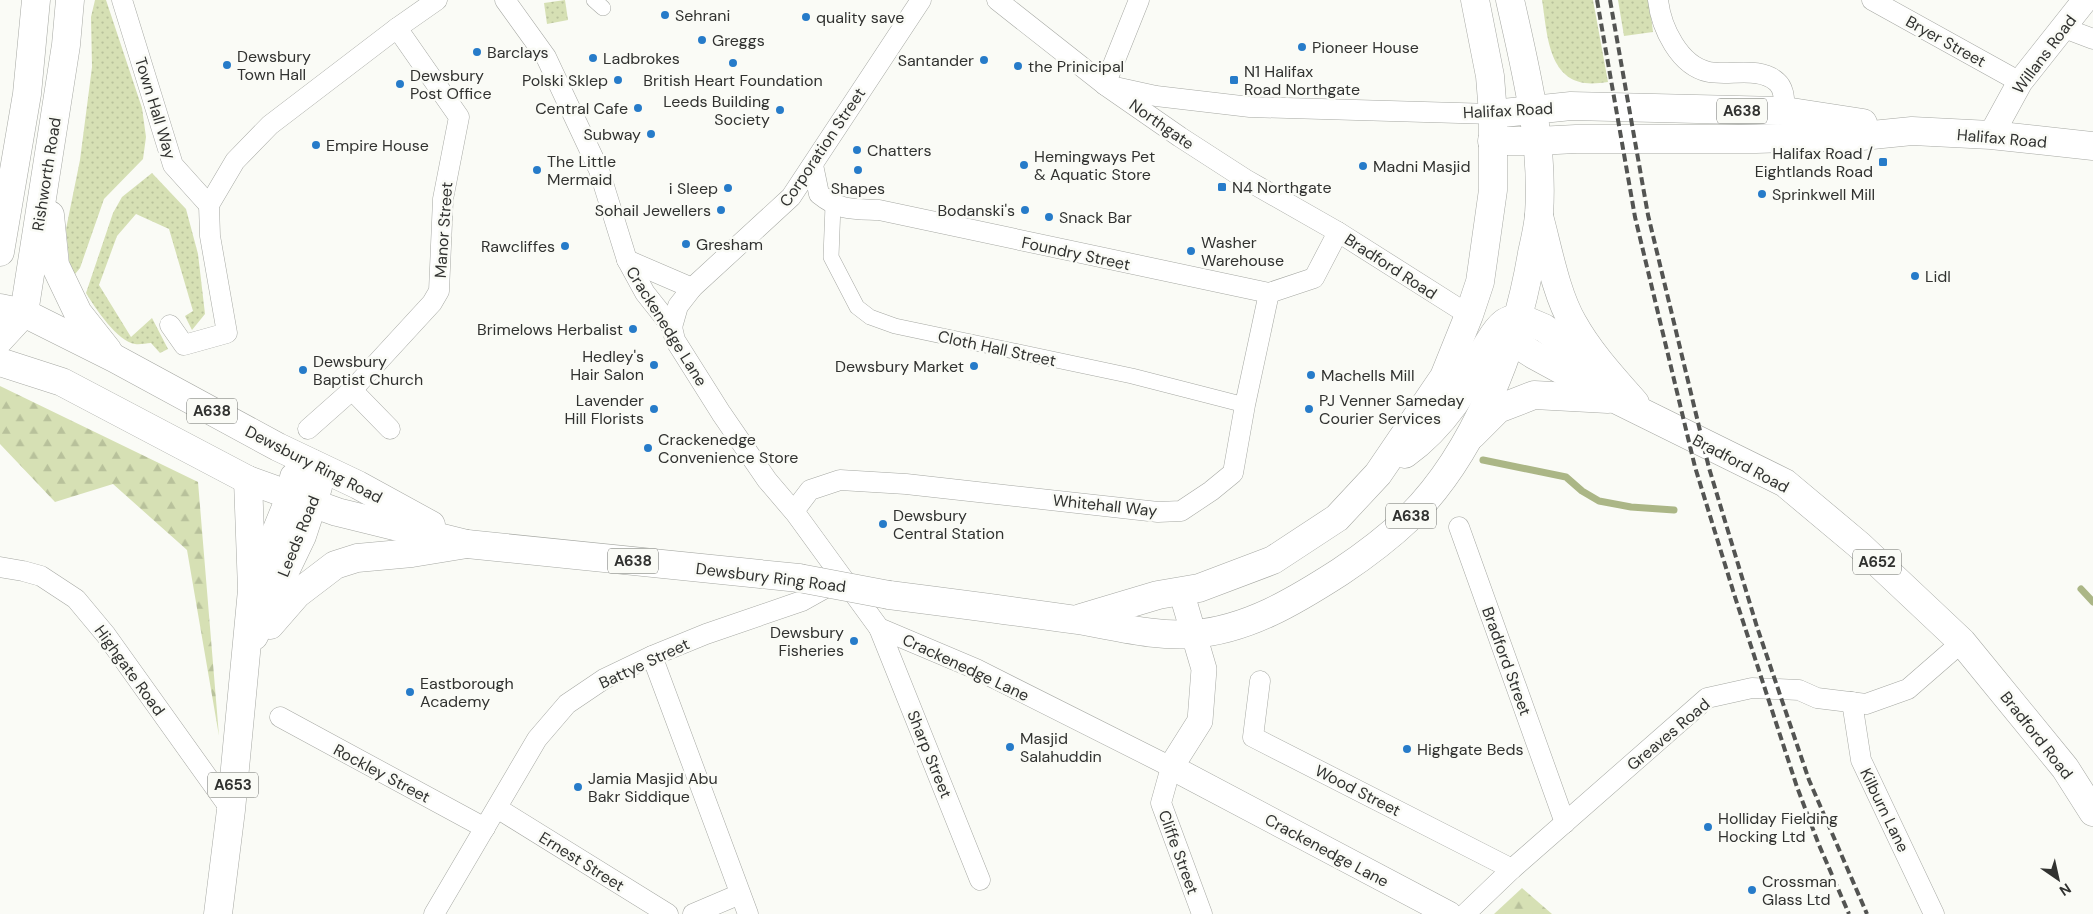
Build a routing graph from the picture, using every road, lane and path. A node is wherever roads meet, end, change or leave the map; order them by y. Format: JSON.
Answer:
{"nodes":[{"id":1,"x":36,"y":0,"type":"edge"},
{"id":2,"x":70,"y":0,"type":"edge"},
{"id":3,"x":122,"y":0,"type":"edge"},
{"id":4,"x":437,"y":0,"type":"edge"},
{"id":5,"x":505,"y":0,"type":"edge"},
{"id":6,"x":921,"y":0,"type":"edge"},
{"id":7,"x":997,"y":0,"type":"edge"},
{"id":8,"x":1139,"y":0,"type":"edge"},
{"id":9,"x":1475,"y":0,"type":"edge"},
{"id":10,"x":1510,"y":0,"type":"edge"},
{"id":11,"x":1658,"y":0,"type":"edge"},
{"id":12,"x":1872,"y":0,"type":"edge"},
{"id":13,"x":2085,"y":0,"type":"edge"},
{"id":14,"x":397,"y":28,"type":"junction"},
{"id":15,"x":2064,"y":28,"type":"junction"},
{"id":16,"x":2093,"y":39,"type":"edge"},
{"id":17,"x":2020,"y":82,"type":"junction"},
{"id":18,"x":1106,"y":85,"type":"junction"},
{"id":19,"x":1784,"y":101,"type":"junction"},
{"id":20,"x":1533,"y":110,"type":"junction"},
{"id":21,"x":1493,"y":128,"type":"junction"},
{"id":22,"x":1912,"y":131,"type":"junction"},
{"id":23,"x":1991,"y":135,"type":"junction"},
{"id":24,"x":1537,"y":142,"type":"junction"},
{"id":25,"x":2093,"y":146,"type":"edge"},
{"id":26,"x":813,"y":165,"type":"junction"},
{"id":27,"x":46,"y":179,"type":"junction"},
{"id":28,"x":209,"y":205,"type":"junction"},
{"id":29,"x":833,"y":205,"type":"junction"},
{"id":30,"x":1539,"y":216,"type":"junction"},
{"id":31,"x":3,"y":225,"type":"edge"},
{"id":32,"x":1338,"y":232,"type":"junction"},
{"id":33,"x":0,"y":252,"type":"edge"},
{"id":34,"x":627,"y":260,"type":"junction"},
{"id":35,"x":692,"y":288,"type":"junction"},
{"id":36,"x":1269,"y":293,"type":"junction"},
{"id":37,"x":12,"y":310,"type":"edge"},
{"id":38,"x":1469,"y":315,"type":"junction"},
{"id":39,"x":170,"y":325,"type":"dead end"},
{"id":40,"x":672,"y":327,"type":"junction"},
{"id":41,"x":1509,"y":330,"type":"junction"},
{"id":42,"x":0,"y":340,"type":"edge"},
{"id":43,"x":114,"y":358,"type":"junction"},
{"id":44,"x":0,"y":362,"type":"edge"},
{"id":45,"x":62,"y":382,"type":"junction"},
{"id":46,"x":1614,"y":388,"type":"junction"},
{"id":47,"x":352,"y":390,"type":"junction"},
{"id":48,"x":1245,"y":405,"type":"junction"},
{"id":49,"x":308,"y":429,"type":"dead end"},
{"id":50,"x":390,"y":429,"type":"dead end"},
{"id":51,"x":1470,"y":437,"type":"junction"},
{"id":52,"x":311,"y":464,"type":"junction"},
{"id":53,"x":1378,"y":474,"type":"junction"},
{"id":54,"x":248,"y":480,"type":"junction"},
{"id":55,"x":302,"y":499,"type":"junction"},
{"id":56,"x":794,"y":511,"type":"junction"},
{"id":57,"x":1459,"y":527,"type":"dead end"},
{"id":58,"x":467,"y":544,"type":"junction"},
{"id":59,"x":0,"y":567,"type":"edge"},
{"id":60,"x":842,"y":578,"type":"junction"},
{"id":61,"x":252,"y":590,"type":"junction"},
{"id":62,"x":1181,"y":591,"type":"junction"},
{"id":63,"x":1075,"y":620,"type":"junction"},
{"id":64,"x":879,"y":628,"type":"junction"},
{"id":65,"x":1194,"y":634,"type":"junction"},
{"id":66,"x":1962,"y":642,"type":"junction"},
{"id":67,"x":245,"y":655,"type":"junction"},
{"id":68,"x":652,"y":656,"type":"junction"},
{"id":69,"x":1260,"y":681,"type":"dead end"},
{"id":70,"x":1852,"y":702,"type":"junction"},
{"id":71,"x":280,"y":717,"type":"dead end"},
{"id":72,"x":1171,"y":767,"type":"junction"},
{"id":73,"x":497,"y":808,"type":"junction"},
{"id":74,"x":2092,"y":809,"type":"edge"},
{"id":75,"x":231,"y":810,"type":"junction"},
{"id":76,"x":1565,"y":823,"type":"junction"},
{"id":77,"x":485,"y":828,"type":"junction"},
{"id":78,"x":1512,"y":870,"type":"junction"},
{"id":79,"x":980,"y":880,"type":"dead end"},
{"id":80,"x":745,"y":908,"type":"edge"},
{"id":81,"x":218,"y":914,"type":"edge"},
{"id":82,"x":434,"y":914,"type":"edge"},
{"id":83,"x":668,"y":914,"type":"edge"},
{"id":84,"x":693,"y":914,"type":"edge"},
{"id":85,"x":1202,"y":914,"type":"edge"},
{"id":86,"x":1449,"y":914,"type":"edge"},
{"id":87,"x":1465,"y":914,"type":"edge"},
{"id":88,"x":1934,"y":914,"type":"edge"}],
"edges":[{"from":1,"to":31,"type":"main road","name":"Rishworth Road"},
{"from":2,"to":27,"type":"main road","name":"Rishworth Road"},
{"from":3,"to":28,"type":"street","name":"Town Hall Way"},
{"from":4,"to":14,"type":"street"},
{"from":5,"to":34,"type":"street","name":"Crackenedge Lane"},
{"from":6,"to":26,"type":"street","name":"Corporation Street"},
{"from":7,"to":18,"type":"street","name":"Northgate"},
{"from":8,"to":18,"type":"street"},
{"from":9,"to":21,"type":"main road","name":"Dewsbury Ring Road","number":"A638"},
{"from":10,"to":20,"type":"main road","name":"Dewsbury Ring Road","number":"A638"},
{"from":11,"to":19,"type":"street"},
{"from":12,"to":17,"type":"street","name":"Bryer Street"},
{"from":13,"to":15,"type":"street","name":"Willans Road"},
{"from":14,"to":28,"type":"street"},
{"from":14,"to":47,"type":"street","name":"Manor Street"},
{"from":15,"to":16,"type":"street"},
{"from":15,"to":17,"type":"street","name":"Willans Road"},
{"from":17,"to":23,"type":"street","name":"Willans Road"},
{"from":18,"to":21,"type":"street","name":"Halifax Road"},
{"from":18,"to":32,"type":"street","name":"Northgate"},
{"from":19,"to":20,"type":"main road","name":"Halifax Road","number":"A638"},
{"from":19,"to":22,"type":"main road","name":"Halifax Road","number":"A638"},
{"from":20,"to":21,"type":"main road","name":"Halifax Road","number":"A638"},
{"from":20,"to":24,"type":"main road","name":"Dewsbury Ring Road","number":"A638"},
{"from":21,"to":24,"type":"main road","name":"Halifax Road","number":"A638"},
{"from":21,"to":38,"type":"main road","name":"Dewsbury Ring Road","number":"A638"},
{"from":22,"to":23,"type":"main road","name":"Halifax Road","number":"A638"},
{"from":22,"to":24,"type":"main road","name":"Halifax Road","number":"A638"},
{"from":23,"to":25,"type":"main road","name":"Halifax Road","number":"A638"},
{"from":24,"to":30,"type":"main road","name":"Dewsbury Ring Road","number":"A638"},
{"from":26,"to":29,"type":"street"},
{"from":26,"to":35,"type":"street","name":"Corporation Street"},
{"from":27,"to":37,"type":"main road","name":"Rishworth Road"},
{"from":27,"to":43,"type":"main road"},
{"from":28,"to":39,"type":"street"},
{"from":29,"to":36,"type":"street","name":"Foundry Street"},
{"from":29,"to":48,"type":"street","name":"Cloth Hall Street"},
{"from":30,"to":41,"type":"main road","name":"Dewsbury Ring Road","number":"A638"},
{"from":30,"to":46,"type":"main road"},
{"from":31,"to":33,"type":"main road","name":"Rishworth Road"},
{"from":32,"to":36,"type":"street"},
{"from":32,"to":38,"type":"street","name":"Bradford Road"},
{"from":34,"to":35,"type":"street","name":"Crackenedge Lane"},
{"from":34,"to":40,"type":"street","name":"Crackenedge Lane"},
{"from":35,"to":40,"type":"street","name":"Corporation Street"},
{"from":36,"to":48,"type":"street","name":"Whitehall Way"},
{"from":37,"to":42,"type":"main road","number":"A638"},
{"from":37,"to":43,"type":"main road","name":"Dewsbury Ring Road","number":"A638"},
{"from":38,"to":41,"type":"main road","name":"Bradford Road"},
{"from":38,"to":53,"type":"main road","name":"Dewsbury Ring Road","number":"A638"},
{"from":40,"to":56,"type":"street","name":"Crackenedge Lane"},
{"from":41,"to":46,"type":"main road","name":"Bradford Road","number":"A652"},
{"from":41,"to":51,"type":"main road","name":"Dewsbury Ring Road","number":"A638"},
{"from":41,"to":53,"type":"main road"},
{"from":42,"to":45,"type":"main road","number":"A638"},
{"from":43,"to":52,"type":"main road","name":"Dewsbury Ring Road","number":"A638"},
{"from":44,"to":45,"type":"main road","name":"Dewsbury Ring Road","number":"A638"},
{"from":45,"to":54,"type":"main road","name":"Dewsbury Ring Road","number":"A638"},
{"from":46,"to":51,"type":"main road","number":"A638"},
{"from":46,"to":66,"type":"main road","name":"Bradford Road","number":"A652"},
{"from":47,"to":49,"type":"street","name":"Manor Street"},
{"from":47,"to":50,"type":"street"},
{"from":48,"to":56,"type":"street","name":"Whitehall Way"},
{"from":51,"to":65,"type":"main road","name":"Dewsbury Ring Road","number":"A638"},
{"from":52,"to":55,"type":"main road","name":"Leeds Road","number":"A653"},
{"from":52,"to":58,"type":"main road","name":"Dewsbury Ring Road","number":"A638"},
{"from":53,"to":62,"type":"main road","name":"Dewsbury Ring Road","number":"A638"},
{"from":54,"to":55,"type":"main road","name":"Dewsbury Ring Road","number":"A638"},
{"from":54,"to":61,"type":"main road","name":"Leeds Road","number":"A653"},
{"from":55,"to":58,"type":"main road","name":"Dewsbury Ring Road","number":"A638"},
{"from":55,"to":61,"type":"main road","name":"Leeds Road","number":"A653"},
{"from":55,"to":67,"type":"main road","name":"Leeds Road","number":"A653"},
{"from":56,"to":60,"type":"street","name":"Crackenedge Lane"},
{"from":57,"to":76,"type":"street","name":"Bradford Street"},
{"from":58,"to":63,"type":"main road","name":"Dewsbury Ring Road","number":"A638","bridge":true},
{"from":58,"to":67,"type":"main road"},
{"from":59,"to":75,"type":"street","name":"Highgate Road"},
{"from":60,"to":64,"type":"street","name":"Crackenedge Lane"},
{"from":60,"to":68,"type":"street","name":"Battye Street"},
{"from":61,"to":67,"type":"main road","name":"Leeds Road","number":"A653"},
{"from":62,"to":63,"type":"main road","name":"Dewsbury Ring Road","number":"A638"},
{"from":62,"to":65,"type":"street","name":"Cliffe Street"},
{"from":63,"to":65,"type":"main road","name":"Dewsbury Ring Road","number":"A638"},
{"from":64,"to":72,"type":"street","name":"Crackenedge Lane"},
{"from":64,"to":79,"type":"street","name":"Sharp Street"},
{"from":65,"to":72,"type":"street","name":"Cliffe Street"},
{"from":66,"to":70,"type":"street","name":"Greaves Road"},
{"from":66,"to":74,"type":"main road","name":"Bradford Road","number":"A652"},
{"from":67,"to":75,"type":"main road","name":"Leeds Road","number":"A653"},
{"from":68,"to":73,"type":"street","name":"Battye Street"},
{"from":68,"to":80,"type":"street"},
{"from":69,"to":78,"type":"street","name":"Wood Street"},
{"from":70,"to":76,"type":"street","name":"Greaves Road"},
{"from":70,"to":88,"type":"street","name":"Kilburn Lane"},
{"from":71,"to":77,"type":"street","name":"Rockley Street"},
{"from":72,"to":85,"type":"street","name":"Cliffe Street"},
{"from":72,"to":86,"type":"street","name":"Crackenedge Lane"},
{"from":73,"to":77,"type":"street","name":"Battye Street"},
{"from":73,"to":83,"type":"street","name":"Ernest Street"},
{"from":75,"to":81,"type":"main road","name":"Leeds Road","number":"A653"},
{"from":76,"to":78,"type":"street","name":"Greaves Road"},
{"from":77,"to":82,"type":"street","name":"Battye Street"},
{"from":78,"to":87,"type":"street","name":"Greaves Road"},
{"from":80,"to":84,"type":"street"}]}
